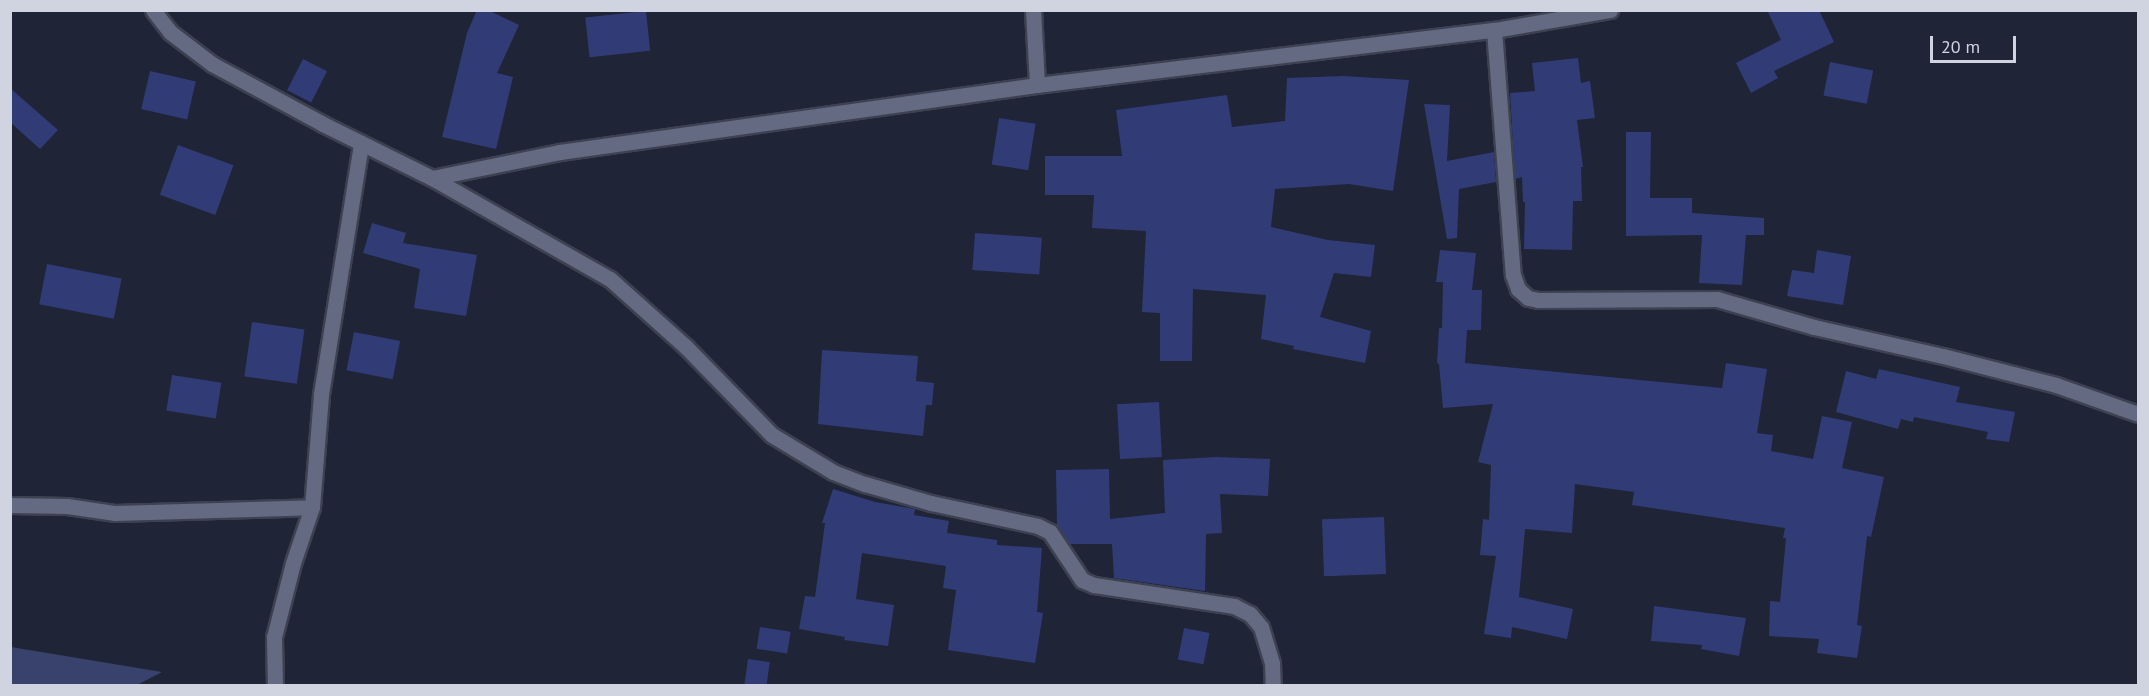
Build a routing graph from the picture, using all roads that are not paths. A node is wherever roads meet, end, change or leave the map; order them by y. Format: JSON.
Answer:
{"nodes":[{"id":1,"x":153,"y":10,"type":"edge"},
{"id":2,"x":1033,"y":10,"type":"edge"},
{"id":3,"x":1610,"y":10,"type":"edge"},
{"id":4,"x":1494,"y":30,"type":"junction"},
{"id":5,"x":1037,"y":85,"type":"junction"},
{"id":6,"x":361,"y":143,"type":"junction"},
{"id":7,"x":432,"y":178,"type":"junction"},
{"id":8,"x":2139,"y":414,"type":"edge"},
{"id":9,"x":10,"y":505,"type":"edge"},
{"id":10,"x":312,"y":507,"type":"junction"},
{"id":11,"x":275,"y":686,"type":"edge"},
{"id":12,"x":1273,"y":686,"type":"edge"}],
"edges":[{"from":1,"to":6,"type":"street"},
{"from":2,"to":5,"type":"street"},
{"from":3,"to":4,"type":"street"},
{"from":4,"to":5,"type":"street"},
{"from":4,"to":8,"type":"street"},
{"from":5,"to":7,"type":"street"},
{"from":6,"to":7,"type":"street"},
{"from":6,"to":10,"type":"street"},
{"from":7,"to":12,"type":"street"},
{"from":9,"to":10,"type":"street"},
{"from":10,"to":11,"type":"street"}]}
